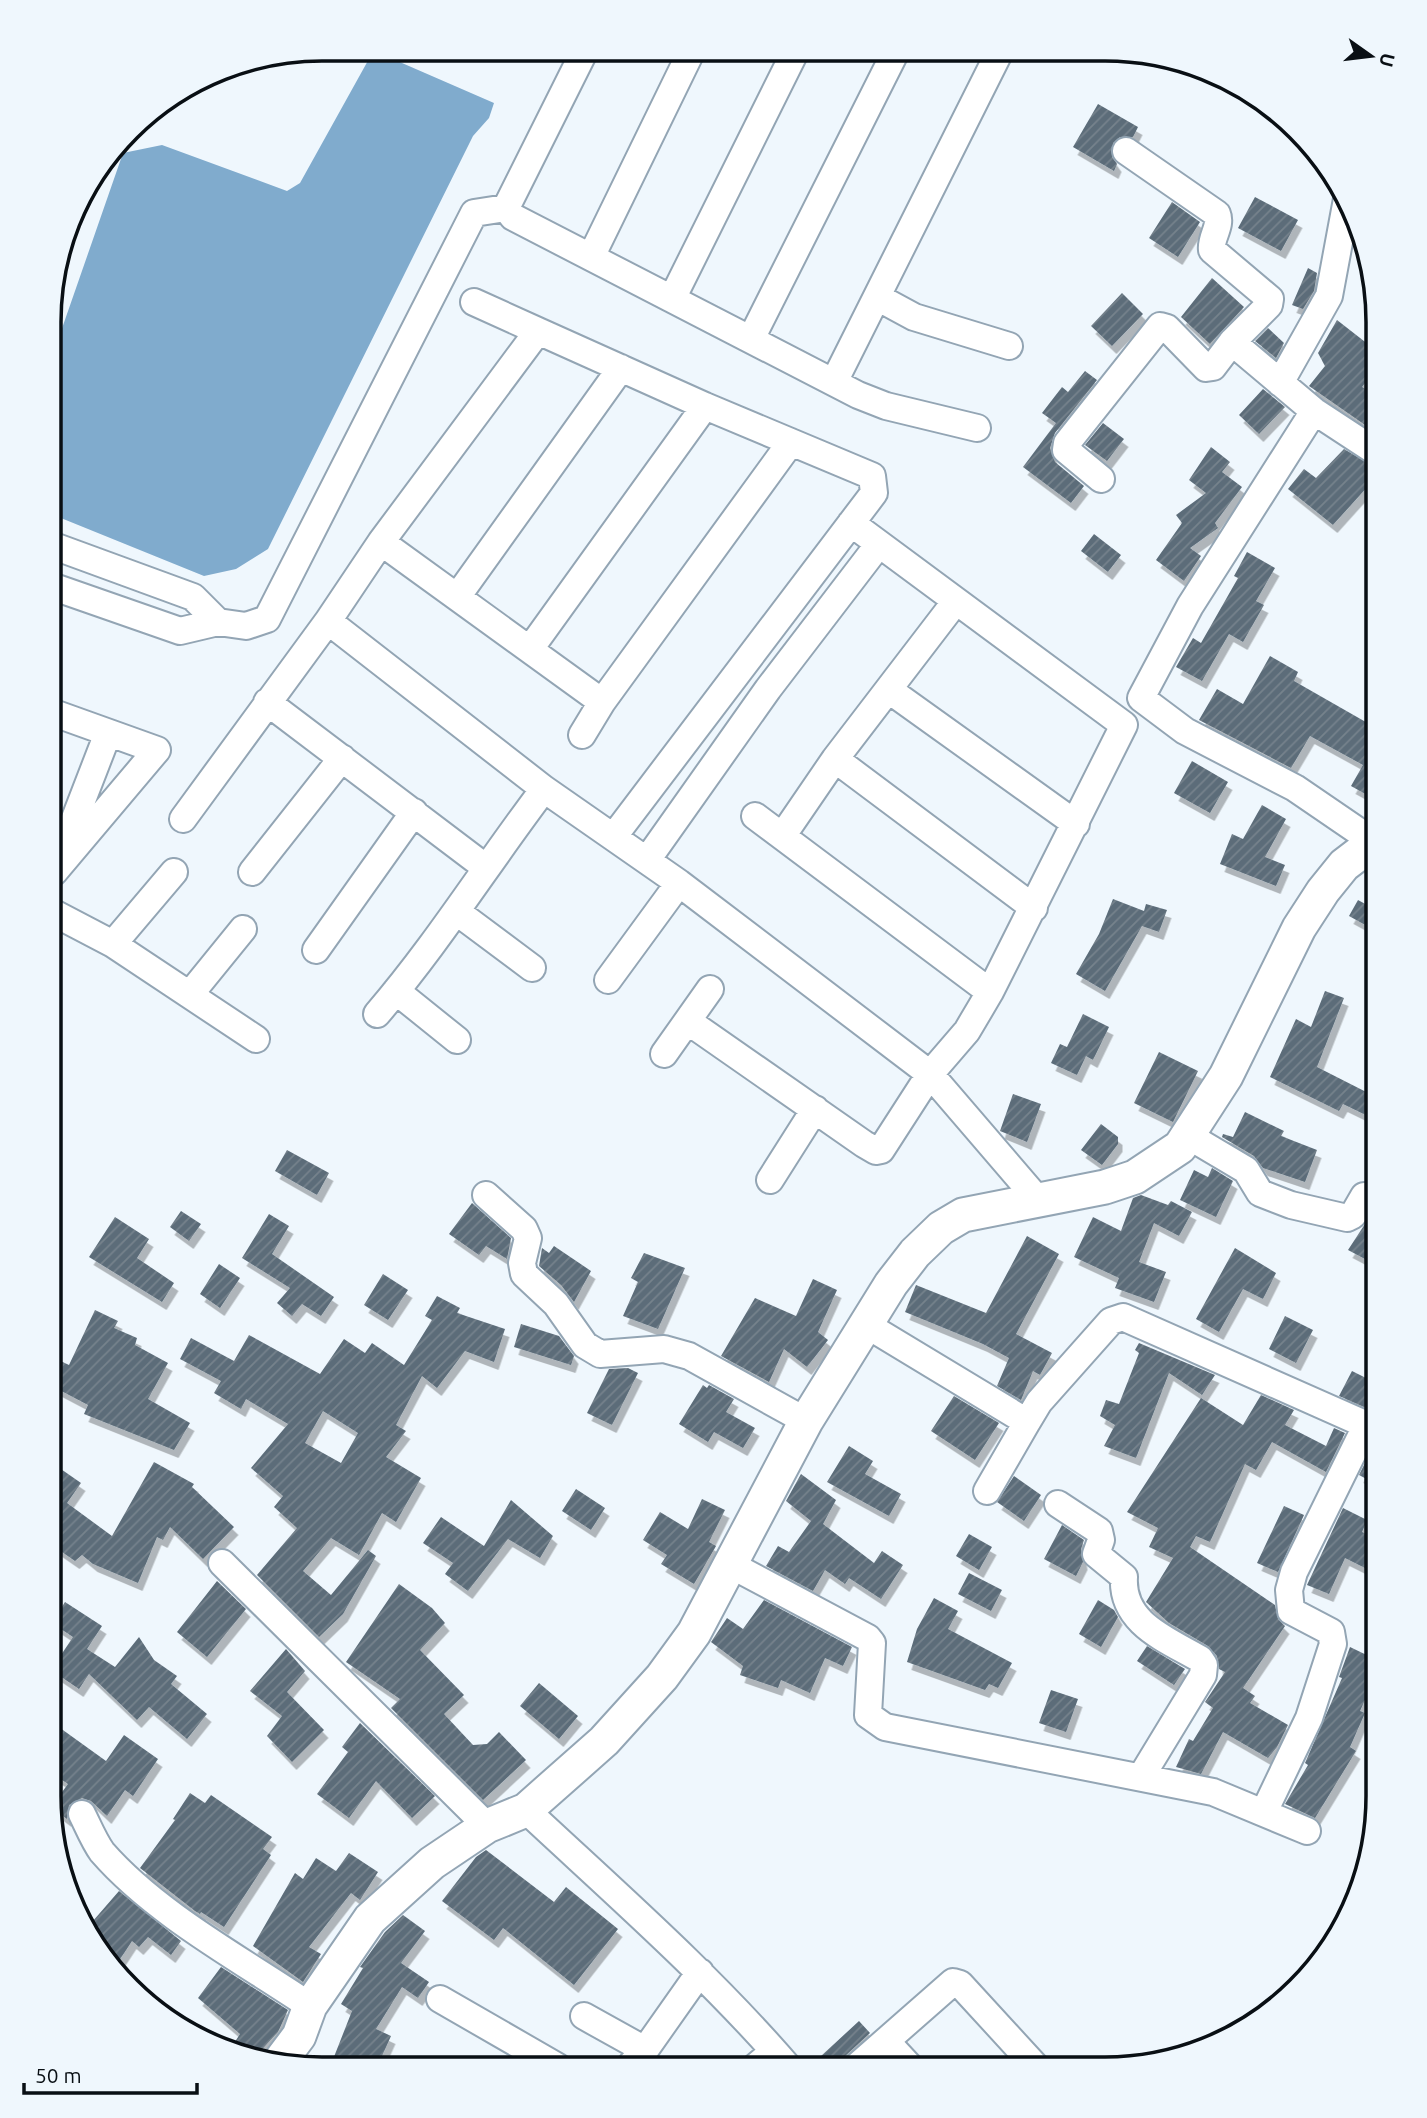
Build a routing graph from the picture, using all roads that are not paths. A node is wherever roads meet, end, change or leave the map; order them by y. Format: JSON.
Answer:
{"nodes":[{"id":1,"x":580,"y":61,"type":"edge"},
{"id":2,"x":687,"y":61,"type":"edge"},
{"id":3,"x":791,"y":61,"type":"edge"},
{"id":4,"x":891,"y":61,"type":"edge"},
{"id":5,"x":995,"y":61,"type":"edge"},
{"id":6,"x":1126,"y":151,"type":"dead end"},
{"id":7,"x":506,"y":208,"type":"junction"},
{"id":8,"x":1344,"y":217,"type":"edge"},
{"id":9,"x":591,"y":257,"type":"junction"},
{"id":10,"x":877,"y":297,"type":"junction"},
{"id":11,"x":672,"y":299,"type":"junction"},
{"id":12,"x":474,"y":302,"type":"dead end"},
{"id":13,"x":538,"y":331,"type":"junction"},
{"id":14,"x":751,"y":339,"type":"junction"},
{"id":15,"x":1232,"y":342,"type":"junction"},
{"id":16,"x":1009,"y":346,"type":"dead end"},
{"id":17,"x":621,"y":368,"type":"junction"},
{"id":18,"x":834,"y":382,"type":"junction"},
{"id":19,"x":1280,"y":383,"type":"junction"},
{"id":20,"x":705,"y":406,"type":"junction"},
{"id":21,"x":1314,"y":411,"type":"junction"},
{"id":22,"x":977,"y":428,"type":"dead end"},
{"id":23,"x":791,"y":442,"type":"junction"},
{"id":24,"x":1366,"y":445,"type":"edge"},
{"id":25,"x":1101,"y":479,"type":"dead end"},
{"id":26,"x":850,"y":523,"type":"junction"},
{"id":27,"x":381,"y":542,"type":"junction"},
{"id":28,"x":879,"y":544,"type":"junction"},
{"id":29,"x":61,"y":549,"type":"edge"},
{"id":30,"x":61,"y":589,"type":"edge"},
{"id":31,"x":457,"y":597,"type":"junction"},
{"id":32,"x":956,"y":601,"type":"junction"},
{"id":33,"x":328,"y":621,"type":"junction"},
{"id":34,"x":218,"y":622,"type":"junction"},
{"id":35,"x":530,"y":649,"type":"junction"},
{"id":36,"x":889,"y":690,"type":"junction"},
{"id":37,"x":1141,"y":698,"type":"junction"},
{"id":38,"x":267,"y":702,"type":"junction"},
{"id":39,"x":602,"y":702,"type":"junction"},
{"id":40,"x":61,"y":716,"type":"edge"},
{"id":41,"x":1124,"y":725,"type":"junction"},
{"id":42,"x":108,"y":733,"type":"junction"},
{"id":43,"x":582,"y":735,"type":"dead end"},
{"id":44,"x":342,"y":758,"type":"junction"},
{"id":45,"x":835,"y":760,"type":"junction"},
{"id":46,"x":544,"y":789,"type":"junction"},
{"id":47,"x":414,"y":812,"type":"junction"},
{"id":48,"x":755,"y":816,"type":"dead end"},
{"id":49,"x":183,"y":819,"type":"dead end"},
{"id":50,"x":1076,"y":824,"type":"junction"},
{"id":51,"x":1366,"y":834,"type":"edge"},
{"id":52,"x":783,"y":835,"type":"junction"},
{"id":53,"x":614,"y":836,"type":"junction"},
{"id":54,"x":1366,"y":848,"type":"edge"},
{"id":55,"x":61,"y":854,"type":"edge"},
{"id":56,"x":647,"y":860,"type":"junction"},
{"id":57,"x":61,"y":866,"type":"edge"},
{"id":58,"x":485,"y":867,"type":"junction"},
{"id":59,"x":174,"y":872,"type":"dead end"},
{"id":60,"x":252,"y":872,"type":"dead end"},
{"id":61,"x":679,"y":883,"type":"junction"},
{"id":62,"x":1034,"y":908,"type":"junction"},
{"id":63,"x":457,"y":912,"type":"junction"},
{"id":64,"x":61,"y":917,"type":"edge"},
{"id":65,"x":243,"y":929,"type":"dead end"},
{"id":66,"x":113,"y":944,"type":"junction"},
{"id":67,"x":316,"y":950,"type":"dead end"},
{"id":68,"x":532,"y":968,"type":"dead end"},
{"id":69,"x":608,"y":980,"type":"dead end"},
{"id":70,"x":710,"y":989,"type":"dead end"},
{"id":71,"x":396,"y":991,"type":"junction"},
{"id":72,"x":990,"y":992,"type":"junction"},
{"id":73,"x":191,"y":993,"type":"junction"},
{"id":74,"x":377,"y":1014,"type":"dead end"},
{"id":75,"x":689,"y":1022,"type":"junction"},
{"id":76,"x":256,"y":1039,"type":"dead end"},
{"id":77,"x":457,"y":1040,"type":"dead end"},
{"id":78,"x":664,"y":1054,"type":"dead end"},
{"id":79,"x":930,"y":1074,"type":"junction"},
{"id":80,"x":816,"y":1110,"type":"junction"},
{"id":81,"x":1187,"y":1135,"type":"junction"},
{"id":82,"x":770,"y":1180,"type":"dead end"},
{"id":83,"x":486,"y":1195,"type":"dead end"},
{"id":84,"x":1364,"y":1196,"type":"dead end"},
{"id":85,"x":1039,"y":1201,"type":"junction"},
{"id":86,"x":865,"y":1325,"type":"junction"},
{"id":87,"x":806,"y":1420,"type":"junction"},
{"id":88,"x":1027,"y":1422,"type":"junction"},
{"id":89,"x":1366,"y":1425,"type":"edge"},
{"id":90,"x":1366,"y":1439,"type":"edge"},
{"id":91,"x":987,"y":1491,"type":"dead end"},
{"id":92,"x":1058,"y":1504,"type":"dead end"},
{"id":93,"x":222,"y":1563,"type":"dead end"},
{"id":94,"x":731,"y":1565,"type":"junction"},
{"id":95,"x":1141,"y":1777,"type":"junction"},
{"id":96,"x":526,"y":1810,"type":"junction"},
{"id":97,"x":1264,"y":1812,"type":"junction"},
{"id":98,"x":82,"y":1814,"type":"dead end"},
{"id":99,"x":487,"y":1826,"type":"junction"},
{"id":100,"x":1307,"y":1831,"type":"dead end"},
{"id":101,"x":700,"y":1972,"type":"junction"},
{"id":102,"x":440,"y":1999,"type":"dead end"},
{"id":103,"x":310,"y":2006,"type":"junction"},
{"id":104,"x":584,"y":2015,"type":"dead end"},
{"id":105,"x":886,"y":2041,"type":"junction"},
{"id":106,"x":285,"y":2054,"type":"edge"},
{"id":107,"x":541,"y":2057,"type":"edge"},
{"id":108,"x":634,"y":2057,"type":"edge"},
{"id":109,"x":637,"y":2057,"type":"edge"},
{"id":110,"x":780,"y":2057,"type":"edge"},
{"id":111,"x":868,"y":2057,"type":"edge"},
{"id":112,"x":901,"y":2057,"type":"edge"},
{"id":113,"x":1027,"y":2057,"type":"edge"}],
"edges":[{"from":1,"to":7,"type":"street"},
{"from":2,"to":9,"type":"street"},
{"from":3,"to":11,"type":"street"},
{"from":4,"to":14,"type":"street"},
{"from":5,"to":10,"type":"street"},
{"from":6,"to":15,"type":"street"},
{"from":7,"to":9,"type":"street"},
{"from":7,"to":34,"type":"street"},
{"from":8,"to":19,"type":"street"},
{"from":9,"to":11,"type":"street"},
{"from":10,"to":16,"type":"street"},
{"from":10,"to":18,"type":"street"},
{"from":11,"to":14,"type":"street"},
{"from":12,"to":13,"type":"street"},
{"from":13,"to":17,"type":"street"},
{"from":13,"to":27,"type":"street"},
{"from":14,"to":18,"type":"street"},
{"from":15,"to":19,"type":"street"},
{"from":15,"to":25,"type":"street"},
{"from":17,"to":20,"type":"street"},
{"from":17,"to":31,"type":"street"},
{"from":18,"to":22,"type":"street"},
{"from":19,"to":21,"type":"street"},
{"from":20,"to":23,"type":"street"},
{"from":20,"to":35,"type":"street"},
{"from":21,"to":24,"type":"street"},
{"from":21,"to":37,"type":"street"},
{"from":23,"to":26,"type":"street"},
{"from":23,"to":39,"type":"street"},
{"from":26,"to":28,"type":"street"},
{"from":26,"to":53,"type":"street"},
{"from":27,"to":31,"type":"street"},
{"from":27,"to":33,"type":"street"},
{"from":28,"to":32,"type":"street"},
{"from":28,"to":56,"type":"street"},
{"from":29,"to":34,"type":"street"},
{"from":30,"to":34,"type":"street"},
{"from":31,"to":35,"type":"street"},
{"from":32,"to":36,"type":"street"},
{"from":32,"to":41,"type":"street"},
{"from":33,"to":38,"type":"street"},
{"from":33,"to":46,"type":"street"},
{"from":35,"to":39,"type":"street"},
{"from":36,"to":45,"type":"street"},
{"from":36,"to":50,"type":"street"},
{"from":37,"to":41,"type":"street"},
{"from":37,"to":51,"type":"street"},
{"from":38,"to":44,"type":"street"},
{"from":38,"to":49,"type":"street"},
{"from":39,"to":43,"type":"street"},
{"from":40,"to":42,"type":"street"},
{"from":41,"to":50,"type":"street"},
{"from":42,"to":55,"type":"street"},
{"from":42,"to":57,"type":"street"},
{"from":44,"to":47,"type":"street"},
{"from":44,"to":60,"type":"street"},
{"from":45,"to":52,"type":"street"},
{"from":45,"to":62,"type":"street"},
{"from":46,"to":53,"type":"street"},
{"from":46,"to":58,"type":"street"},
{"from":47,"to":58,"type":"street"},
{"from":47,"to":67,"type":"street"},
{"from":48,"to":52,"type":"street"},
{"from":50,"to":62,"type":"street"},
{"from":52,"to":72,"type":"street"},
{"from":53,"to":56,"type":"street"},
{"from":54,"to":81,"type":"street"},
{"from":56,"to":61,"type":"street"},
{"from":58,"to":63,"type":"street"},
{"from":59,"to":66,"type":"street"},
{"from":61,"to":69,"type":"street"},
{"from":61,"to":79,"type":"street"},
{"from":62,"to":72,"type":"street"},
{"from":63,"to":68,"type":"street"},
{"from":63,"to":71,"type":"street"},
{"from":64,"to":66,"type":"street"},
{"from":65,"to":73,"type":"street"},
{"from":66,"to":73,"type":"street"},
{"from":70,"to":75,"type":"street"},
{"from":71,"to":74,"type":"street"},
{"from":71,"to":77,"type":"street"},
{"from":72,"to":79,"type":"street"},
{"from":73,"to":76,"type":"street"},
{"from":75,"to":78,"type":"street"},
{"from":75,"to":80,"type":"street"},
{"from":79,"to":80,"type":"street"},
{"from":79,"to":85,"type":"street"},
{"from":80,"to":82,"type":"street"},
{"from":81,"to":84,"type":"street"},
{"from":81,"to":85,"type":"street"},
{"from":83,"to":87,"type":"street"},
{"from":85,"to":86,"type":"street"},
{"from":86,"to":87,"type":"street"},
{"from":86,"to":88,"type":"street"},
{"from":87,"to":94,"type":"street"},
{"from":88,"to":89,"type":"street"},
{"from":88,"to":91,"type":"street"},
{"from":90,"to":97,"type":"street"},
{"from":92,"to":95,"type":"street"},
{"from":93,"to":99,"type":"street"},
{"from":94,"to":95,"type":"street"},
{"from":94,"to":96,"type":"street"},
{"from":95,"to":97,"type":"street"},
{"from":96,"to":99,"type":"street"},
{"from":96,"to":101,"type":"street"},
{"from":97,"to":100,"type":"street"},
{"from":98,"to":103,"type":"street"},
{"from":99,"to":103,"type":"street"},
{"from":101,"to":109,"type":"street"},
{"from":101,"to":110,"type":"street"},
{"from":102,"to":107,"type":"street"},
{"from":103,"to":106,"type":"street"},
{"from":104,"to":108,"type":"street"},
{"from":105,"to":111,"type":"street"},
{"from":105,"to":112,"type":"street"},
{"from":105,"to":113,"type":"street"}]}
